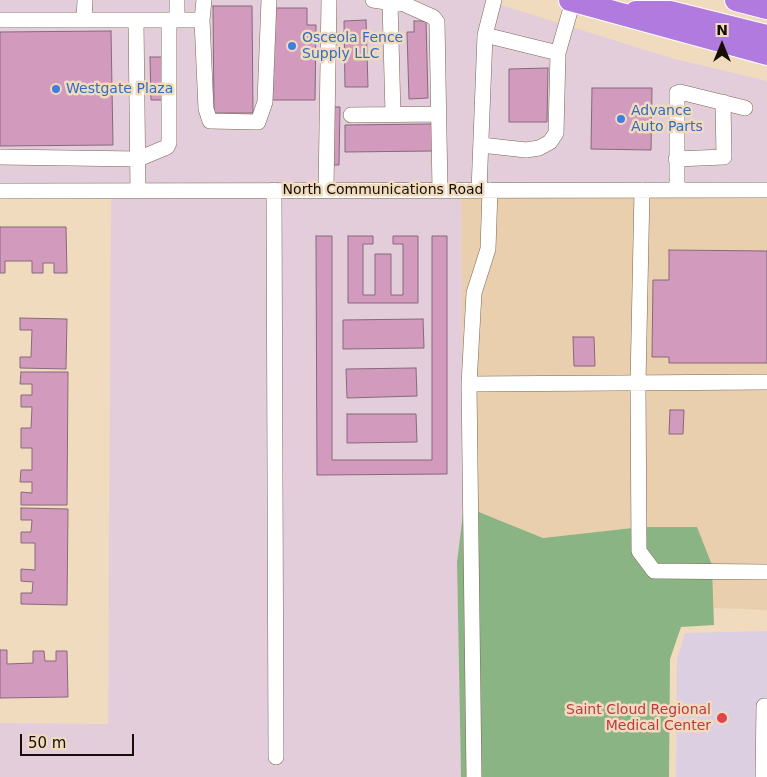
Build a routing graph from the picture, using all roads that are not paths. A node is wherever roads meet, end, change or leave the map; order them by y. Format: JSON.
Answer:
{"nodes":[{"id":1,"x":86,"y":0,"type":"edge"},
{"id":2,"x":178,"y":0,"type":"edge"},
{"id":3,"x":204,"y":0,"type":"edge"},
{"id":4,"x":269,"y":0,"type":"edge"},
{"id":5,"x":329,"y":0,"type":"edge"},
{"id":6,"x":373,"y":0,"type":"edge"},
{"id":7,"x":494,"y":0,"type":"edge"},
{"id":8,"x":572,"y":0,"type":"edge"},
{"id":9,"x":736,"y":0,"type":"edge"},
{"id":10,"x":390,"y":3,"type":"junction"},
{"id":11,"x":407,"y":3,"type":"edge"},
{"id":12,"x":767,"y":8,"type":"edge"},
{"id":13,"x":610,"y":12,"type":"junction"},
{"id":14,"x":0,"y":20,"type":"edge"},
{"id":15,"x":84,"y":20,"type":"junction"},
{"id":16,"x":136,"y":20,"type":"junction"},
{"id":17,"x":173,"y":20,"type":"junction"},
{"id":18,"x":202,"y":20,"type":"junction"},
{"id":19,"x":485,"y":35,"type":"junction"},
{"id":20,"x":767,"y":36,"type":"edge"},
{"id":21,"x":558,"y":53,"type":"junction"},
{"id":22,"x":767,"y":54,"type":"edge"},
{"id":23,"x":722,"y":102,"type":"junction"},
{"id":24,"x":745,"y":108,"type":"dead end"},
{"id":25,"x":393,"y":114,"type":"junction"},
{"id":26,"x":438,"y":114,"type":"junction"},
{"id":27,"x":351,"y":115,"type":"dead end"},
{"id":28,"x":481,"y":145,"type":"junction"},
{"id":29,"x":0,"y":156,"type":"edge"},
{"id":30,"x":138,"y":159,"type":"junction"},
{"id":31,"x":676,"y":159,"type":"junction"},
{"id":32,"x":274,"y":190,"type":"junction"},
{"id":33,"x":326,"y":190,"type":"junction"},
{"id":34,"x":440,"y":190,"type":"junction"},
{"id":35,"x":485,"y":190,"type":"junction"},
{"id":36,"x":642,"y":190,"type":"junction"},
{"id":37,"x":677,"y":190,"type":"junction"},
{"id":38,"x":767,"y":190,"type":"edge"},
{"id":39,"x":138,"y":191,"type":"junction"},
{"id":40,"x":0,"y":192,"type":"edge"},
{"id":41,"x":767,"y":382,"type":"edge"},
{"id":42,"x":638,"y":383,"type":"junction"},
{"id":43,"x":469,"y":384,"type":"junction"},
{"id":44,"x":767,"y":572,"type":"edge"},
{"id":45,"x":767,"y":706,"type":"edge"},
{"id":46,"x":276,"y":757,"type":"dead end"},
{"id":47,"x":474,"y":777,"type":"edge"},
{"id":48,"x":763,"y":777,"type":"edge"}],
"edges":[{"from":1,"to":15,"type":"street"},
{"from":2,"to":17,"type":"street"},
{"from":3,"to":18,"type":"street"},
{"from":4,"to":18,"type":"street"},
{"from":5,"to":33,"type":"street"},
{"from":6,"to":10,"type":"street"},
{"from":7,"to":19,"type":"street"},
{"from":8,"to":13,"type":"highway"},
{"from":8,"to":21,"type":"street"},
{"from":9,"to":12,"type":"highway"},
{"from":10,"to":11,"type":"street"},
{"from":10,"to":25,"type":"street"},
{"from":11,"to":26,"type":"street"},
{"from":13,"to":20,"type":"highway"},
{"from":13,"to":22,"type":"highway"},
{"from":14,"to":15,"type":"street"},
{"from":15,"to":16,"type":"street"},
{"from":16,"to":17,"type":"street"},
{"from":16,"to":30,"type":"street"},
{"from":17,"to":18,"type":"street"},
{"from":17,"to":30,"type":"street"},
{"from":19,"to":21,"type":"street"},
{"from":19,"to":28,"type":"street"},
{"from":21,"to":28,"type":"street"},
{"from":23,"to":24,"type":"street"},
{"from":23,"to":31,"type":"street"},
{"from":23,"to":31,"type":"street"},
{"from":25,"to":26,"type":"street"},
{"from":25,"to":27,"type":"street"},
{"from":26,"to":34,"type":"street"},
{"from":28,"to":35,"type":"street"},
{"from":29,"to":30,"type":"street"},
{"from":30,"to":39,"type":"street"},
{"from":31,"to":37,"type":"street"},
{"from":32,"to":33,"type":"street","name":"North Communications Road"},
{"from":32,"to":39,"type":"street","name":"North Communications Road"},
{"from":32,"to":46,"type":"street"},
{"from":33,"to":34,"type":"street","name":"North Communications Road"},
{"from":34,"to":35,"type":"street","name":"North Communications Road"},
{"from":35,"to":36,"type":"street","name":"North Communications Road"},
{"from":35,"to":43,"type":"street"},
{"from":36,"to":37,"type":"street","name":"North Communications Road"},
{"from":36,"to":42,"type":"street"},
{"from":37,"to":38,"type":"street","name":"North Communications Road"},
{"from":39,"to":40,"type":"street","name":"North Communications Road"},
{"from":41,"to":42,"type":"street"},
{"from":42,"to":43,"type":"street"},
{"from":42,"to":44,"type":"street"},
{"from":43,"to":47,"type":"street"},
{"from":45,"to":48,"type":"street"}]}
